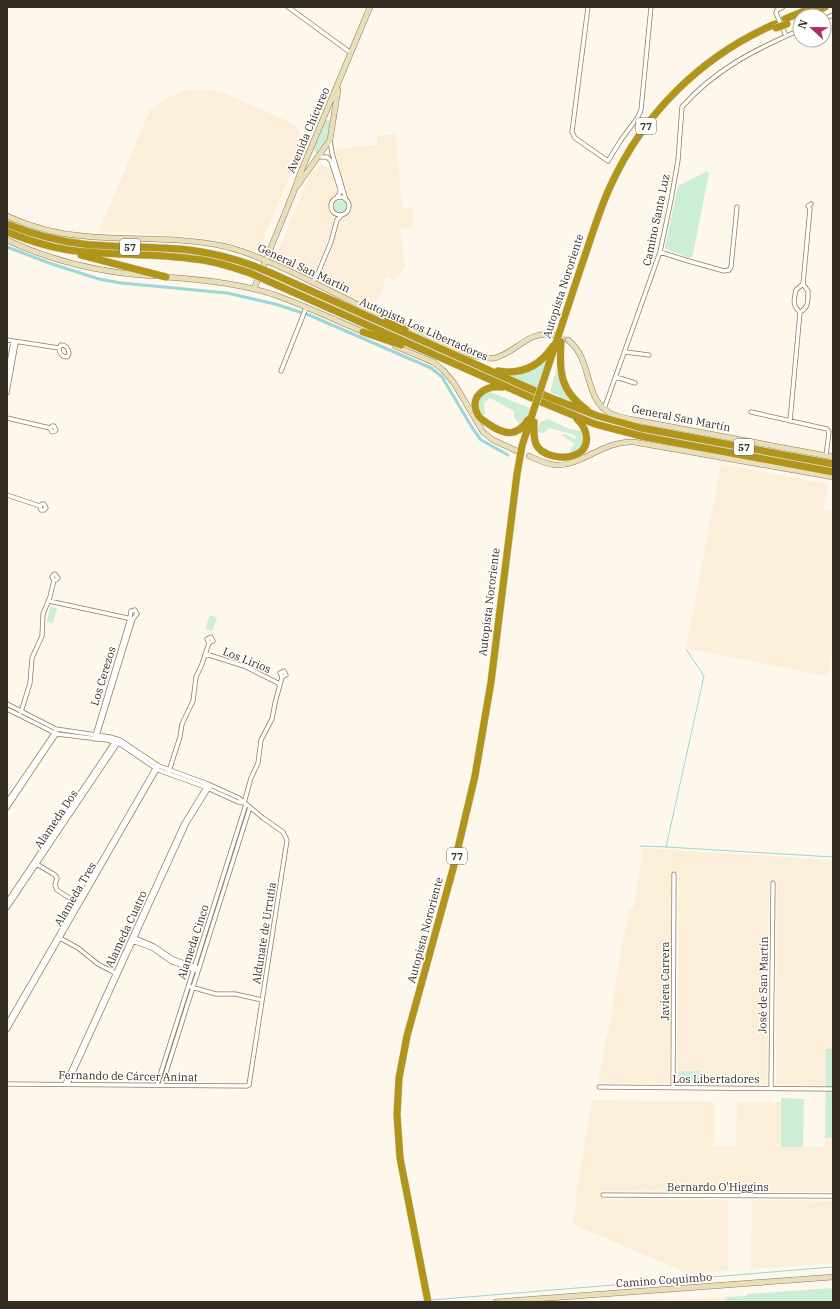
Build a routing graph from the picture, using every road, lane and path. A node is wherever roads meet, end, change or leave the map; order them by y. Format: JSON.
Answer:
{"nodes":[{"id":1,"x":288,"y":7,"type":"edge"},
{"id":2,"x":370,"y":7,"type":"edge"},
{"id":3,"x":588,"y":7,"type":"edge"},
{"id":4,"x":651,"y":7,"type":"edge"},
{"id":5,"x":783,"y":7,"type":"edge"},
{"id":6,"x":814,"y":7,"type":"edge"},
{"id":7,"x":792,"y":20,"type":"edge"},
{"id":8,"x":786,"y":22,"type":"junction"},
{"id":9,"x":776,"y":26,"type":"junction"},
{"id":10,"x":792,"y":33,"type":"edge"},
{"id":11,"x":786,"y":36,"type":"junction"},
{"id":12,"x":351,"y":53,"type":"junction"},
{"id":13,"x":340,"y":78,"type":"junction"},
{"id":14,"x":323,"y":119,"type":"junction"},
{"id":15,"x":332,"y":123,"type":"junction"},
{"id":16,"x":330,"y":140,"type":"junction"},
{"id":17,"x":310,"y":148,"type":"junction"},
{"id":18,"x":318,"y":157,"type":"junction"},
{"id":19,"x":294,"y":190,"type":"junction"},
{"id":20,"x":337,"y":198,"type":"junction"},
{"id":21,"x":346,"y":200,"type":"junction"},
{"id":22,"x":737,"y":207,"type":"dead end"},
{"id":23,"x":810,"y":209,"type":"dead end"},
{"id":24,"x":334,"y":214,"type":"junction"},
{"id":25,"x":342,"y":215,"type":"junction"},
{"id":26,"x":7,"y":216,"type":"edge"},
{"id":27,"x":336,"y":222,"type":"junction"},
{"id":28,"x":7,"y":224,"type":"edge"},
{"id":29,"x":7,"y":232,"type":"edge"},
{"id":30,"x":8,"y":241,"type":"edge"},
{"id":31,"x":52,"y":247,"type":"junction"},
{"id":32,"x":660,"y":252,"type":"junction"},
{"id":33,"x":266,"y":261,"type":"junction"},
{"id":34,"x":166,"y":277,"type":"junction"},
{"id":35,"x":315,"y":281,"type":"junction"},
{"id":36,"x":803,"y":284,"type":"junction"},
{"id":37,"x":254,"y":289,"type":"junction"},
{"id":38,"x":306,"y":308,"type":"junction"},
{"id":39,"x":800,"y":312,"type":"junction"},
{"id":40,"x":388,"y":318,"type":"junction"},
{"id":41,"x":364,"y":332,"type":"junction"},
{"id":42,"x":557,"y":334,"type":"junction"},
{"id":43,"x":7,"y":340,"type":"edge"},
{"id":44,"x":565,"y":341,"type":"junction"},
{"id":45,"x":14,"y":342,"type":"junction"},
{"id":46,"x":434,"y":346,"type":"junction"},
{"id":47,"x":59,"y":348,"type":"dead end"},
{"id":48,"x":625,"y":352,"type":"junction"},
{"id":49,"x":430,"y":353,"type":"junction"},
{"id":50,"x":649,"y":355,"type":"dead end"},
{"id":51,"x":482,"y":367,"type":"junction"},
{"id":52,"x":282,"y":371,"type":"dead end"},
{"id":53,"x":7,"y":375,"type":"edge"},
{"id":54,"x":616,"y":377,"type":"junction"},
{"id":55,"x":546,"y":381,"type":"junction"},
{"id":56,"x":635,"y":383,"type":"dead end"},
{"id":57,"x":510,"y":388,"type":"junction"},
{"id":58,"x":7,"y":393,"type":"edge"},
{"id":59,"x":604,"y":409,"type":"junction"},
{"id":60,"x":535,"y":412,"type":"junction"},
{"id":61,"x":751,"y":412,"type":"dead end"},
{"id":62,"x":572,"y":415,"type":"junction"},
{"id":63,"x":598,"y":416,"type":"junction"},
{"id":64,"x":7,"y":418,"type":"edge"},
{"id":65,"x":790,"y":421,"type":"junction"},
{"id":66,"x":534,"y":422,"type":"junction"},
{"id":67,"x":50,"y":428,"type":"dead end"},
{"id":68,"x":517,"y":451,"type":"dead end"},
{"id":69,"x":529,"y":456,"type":"dead end"},
{"id":70,"x":826,"y":456,"type":"junction"},
{"id":71,"x":833,"y":457,"type":"edge"},
{"id":72,"x":833,"y":464,"type":"edge"},
{"id":73,"x":833,"y":472,"type":"edge"},
{"id":74,"x":833,"y":479,"type":"edge"},
{"id":75,"x":7,"y":495,"type":"edge"},
{"id":76,"x":40,"y":506,"type":"dead end"},
{"id":77,"x":54,"y":580,"type":"dead end"},
{"id":78,"x":49,"y":601,"type":"junction"},
{"id":79,"x":209,"y":643,"type":"dead end"},
{"id":80,"x":206,"y":654,"type":"junction"},
{"id":81,"x":282,"y":677,"type":"dead end"},
{"id":82,"x":280,"y":684,"type":"junction"},
{"id":83,"x":7,"y":704,"type":"edge"},
{"id":84,"x":7,"y":709,"type":"edge"},
{"id":85,"x":20,"y":714,"type":"junction"},
{"id":86,"x":57,"y":731,"type":"junction"},
{"id":87,"x":95,"y":737,"type":"junction"},
{"id":88,"x":117,"y":741,"type":"junction"},
{"id":89,"x":157,"y":767,"type":"junction"},
{"id":90,"x":169,"y":772,"type":"junction"},
{"id":91,"x":208,"y":786,"type":"junction"},
{"id":92,"x":7,"y":802,"type":"edge"},
{"id":93,"x":245,"y":804,"type":"junction"},
{"id":94,"x":250,"y":807,"type":"junction"},
{"id":95,"x":7,"y":808,"type":"edge"},
{"id":96,"x":35,"y":863,"type":"junction"},
{"id":97,"x":674,"y":874,"type":"dead end"},
{"id":98,"x":773,"y":883,"type":"dead end"},
{"id":99,"x":9,"y":900,"type":"edge"},
{"id":100,"x":78,"y":904,"type":"junction"},
{"id":101,"x":7,"y":908,"type":"edge"},
{"id":102,"x":59,"y":938,"type":"junction"},
{"id":103,"x":133,"y":939,"type":"junction"},
{"id":104,"x":194,"y":968,"type":"junction"},
{"id":105,"x":199,"y":969,"type":"junction"},
{"id":106,"x":117,"y":974,"type":"junction"},
{"id":107,"x":188,"y":986,"type":"junction"},
{"id":108,"x":193,"y":987,"type":"junction"},
{"id":109,"x":262,"y":1000,"type":"junction"},
{"id":110,"x":7,"y":1024,"type":"edge"},
{"id":111,"x":7,"y":1030,"type":"edge"},
{"id":112,"x":7,"y":1084,"type":"edge"},
{"id":113,"x":67,"y":1084,"type":"junction"},
{"id":114,"x":157,"y":1085,"type":"junction"},
{"id":115,"x":162,"y":1085,"type":"junction"},
{"id":116,"x":249,"y":1085,"type":"joint"},
{"id":117,"x":599,"y":1087,"type":"dead end"},
{"id":118,"x":673,"y":1088,"type":"junction"},
{"id":119,"x":771,"y":1088,"type":"junction"},
{"id":120,"x":833,"y":1089,"type":"edge"},
{"id":121,"x":603,"y":1195,"type":"dead end"},
{"id":122,"x":833,"y":1196,"type":"edge"},
{"id":123,"x":833,"y":1277,"type":"edge"},
{"id":124,"x":430,"y":1299,"type":"edge"},
{"id":125,"x":551,"y":1300,"type":"edge"},
{"id":126,"x":496,"y":1302,"type":"edge"}],
"edges":[{"from":1,"to":12,"type":"street"},
{"from":2,"to":12,"type":"street","name":"Avenida Chicureo"},
{"from":3,"to":4,"type":"street"},
{"from":5,"to":11,"type":"street"},
{"from":6,"to":8,"type":"highway","name":"Autopista Nororiente","number":"77"},
{"from":7,"to":8,"type":"highway","name":"Autopista Nororiente","number":"77"},
{"from":8,"to":9,"type":"highway","name":"Autopista Nororiente","number":"77","bridge":true},
{"from":9,"to":42,"type":"highway","name":"Autopista Nororiente","number":"77"},
{"from":9,"to":44,"type":"highway","name":"Autopista Nororiente","number":"77"},
{"from":10,"to":11,"type":"street"},
{"from":11,"to":32,"type":"street","name":"Camino Santa Luz"},
{"from":12,"to":13,"type":"street","name":"Avenida Chicureo"},
{"from":13,"to":14,"type":"street","name":"Avenida Chicureo"},
{"from":13,"to":15,"type":"street","name":"Avenida Chicureo"},
{"from":14,"to":15,"type":"street"},
{"from":14,"to":17,"type":"street","name":"Avenida Chicureo"},
{"from":15,"to":16,"type":"street","name":"Avenida Chicureo"},
{"from":16,"to":18,"type":"street","name":"Avenida Chicureo"},
{"from":16,"to":21,"type":"street"},
{"from":17,"to":18,"type":"street"},
{"from":17,"to":19,"type":"street","name":"Avenida Chicureo"},
{"from":18,"to":19,"type":"street","name":"Avenida Chicureo"},
{"from":18,"to":20,"type":"street"},
{"from":19,"to":33,"type":"street","name":"Avenida Chicureo"},
{"from":20,"to":21,"type":"street"},
{"from":20,"to":24,"type":"street"},
{"from":21,"to":25,"type":"street"},
{"from":22,"to":32,"type":"street"},
{"from":23,"to":36,"type":"street"},
{"from":24,"to":25,"type":"street"},
{"from":24,"to":27,"type":"street"},
{"from":25,"to":27,"type":"street"},
{"from":26,"to":33,"type":"street","name":"General San Martín"},
{"from":27,"to":35,"type":"street"},
{"from":28,"to":46,"type":"highway","name":"Autopista Los Libertadores","number":"57","bridge":true},
{"from":29,"to":31,"type":"highway","name":"Autopista Los Libertadores","number":"57"},
{"from":30,"to":34,"type":"street"},
{"from":31,"to":34,"type":"highway"},
{"from":31,"to":49,"type":"highway","name":"Autopista Los Libertadores","number":"57","bridge":true},
{"from":32,"to":48,"type":"street","name":"Camino Santa Luz"},
{"from":33,"to":35,"type":"street","name":"General San Martín"},
{"from":33,"to":37,"type":"street","name":"Avenida Chicureo"},
{"from":34,"to":37,"type":"street"},
{"from":35,"to":40,"type":"street","name":"General San Martín"},
{"from":36,"to":39,"type":"street"},
{"from":36,"to":39,"type":"street"},
{"from":37,"to":38,"type":"street"},
{"from":38,"to":41,"type":"street"},
{"from":38,"to":52,"type":"street"},
{"from":39,"to":65,"type":"street"},
{"from":40,"to":42,"type":"street","name":"General San Martín"},
{"from":40,"to":46,"type":"highway"},
{"from":41,"to":49,"type":"highway"},
{"from":41,"to":68,"type":"street"},
{"from":42,"to":51,"type":"highway"},
{"from":42,"to":55,"type":"highway","name":"Autopista Nororiente","number":"77"},
{"from":43,"to":45,"type":"street"},
{"from":44,"to":55,"type":"highway","name":"Autopista Nororiente","number":"77"},
{"from":44,"to":59,"type":"street"},
{"from":44,"to":63,"type":"highway"},
{"from":45,"to":47,"type":"street"},
{"from":45,"to":53,"type":"street"},
{"from":45,"to":58,"type":"street"},
{"from":46,"to":51,"type":"highway","name":"Autopista Los Libertadores","number":"57"},
{"from":48,"to":50,"type":"street"},
{"from":48,"to":54,"type":"street","name":"Camino Santa Luz"},
{"from":49,"to":57,"type":"highway","name":"Autopista Los Libertadores","number":"57"},
{"from":51,"to":63,"type":"highway","name":"Autopista Los Libertadores","number":"57"},
{"from":54,"to":56,"type":"street"},
{"from":54,"to":59,"type":"street","name":"Camino Santa Luz"},
{"from":55,"to":60,"type":"highway","name":"Autopista Nororiente","number":"77","bridge":true},
{"from":57,"to":60,"type":"highway"},
{"from":57,"to":62,"type":"highway","name":"Autopista Los Libertadores","number":"57"},
{"from":59,"to":70,"type":"street","name":"General San Martín"},
{"from":60,"to":66,"type":"highway","name":"Autopista Nororiente","number":"77"},
{"from":60,"to":124,"type":"highway","name":"Autopista Nororiente","number":"77"},
{"from":61,"to":65,"type":"street"},
{"from":62,"to":66,"type":"highway"},
{"from":62,"to":73,"type":"highway","name":"Autopista Los Libertadores","number":"57"},
{"from":63,"to":72,"type":"highway","name":"Autopista Los Libertadores","number":"57"},
{"from":64,"to":67,"type":"street"},
{"from":65,"to":70,"type":"street"},
{"from":66,"to":124,"type":"highway","name":"Autopista Nororiente","number":"77"},
{"from":69,"to":74,"type":"street"},
{"from":70,"to":71,"type":"street","name":"General San Martín"},
{"from":75,"to":76,"type":"street"},
{"from":77,"to":78,"type":"street"},
{"from":78,"to":85,"type":"street"},
{"from":78,"to":87,"type":"street","name":"Los Cerezos"},
{"from":79,"to":80,"type":"street","name":"Los Lirios"},
{"from":80,"to":82,"type":"street","name":"Los Lirios"},
{"from":80,"to":90,"type":"street","name":"Los Lirios"},
{"from":81,"to":82,"type":"street","name":"Los Lirios"},
{"from":82,"to":93,"type":"street","name":"Los Lirios"},
{"from":83,"to":85,"type":"street","name":"Aldunate de Urrutia"},
{"from":84,"to":85,"type":"street","name":"Aldunate de Urrutia"},
{"from":85,"to":86,"type":"street","name":"Aldunate de Urrutia"},
{"from":86,"to":87,"type":"street","name":"Aldunate de Urrutia"},
{"from":86,"to":92,"type":"street"},
{"from":86,"to":95,"type":"street"},
{"from":87,"to":88,"type":"street","name":"Aldunate de Urrutia"},
{"from":88,"to":89,"type":"street","name":"Aldunate de Urrutia"},
{"from":88,"to":96,"type":"street","name":"Alameda Dos"},
{"from":89,"to":90,"type":"street","name":"Aldunate de Urrutia"},
{"from":89,"to":100,"type":"street","name":"Alameda Tres"},
{"from":90,"to":91,"type":"street","name":"Aldunate de Urrutia"},
{"from":91,"to":93,"type":"street","name":"Aldunate de Urrutia"},
{"from":91,"to":103,"type":"street","name":"Alameda Cuatro"},
{"from":93,"to":94,"type":"street","name":"Aldunate de Urrutia"},
{"from":93,"to":104,"type":"street","name":"Alameda Cinco"},
{"from":94,"to":105,"type":"street","name":"Alameda Cinco"},
{"from":94,"to":109,"type":"street","name":"Aldunate de Urrutia"},
{"from":96,"to":99,"type":"street","name":"Alameda Dos"},
{"from":96,"to":100,"type":"street"},
{"from":97,"to":118,"type":"street","name":"Javiera Carrera"},
{"from":98,"to":119,"type":"street","name":"José de San Martín"},
{"from":99,"to":101,"type":"street","name":"Alameda Dos"},
{"from":100,"to":102,"type":"street","name":"Alameda Tres"},
{"from":102,"to":106,"type":"street"},
{"from":102,"to":110,"type":"street","name":"Alameda Tres"},
{"from":102,"to":111,"type":"street","name":"Alameda Tres"},
{"from":103,"to":104,"type":"street"},
{"from":103,"to":106,"type":"street","name":"Alameda Cuatro"},
{"from":104,"to":105,"type":"street"},
{"from":104,"to":107,"type":"street","name":"Alameda Cinco"},
{"from":105,"to":108,"type":"street","name":"Alameda Cinco"},
{"from":106,"to":113,"type":"street","name":"Alameda Cuatro"},
{"from":107,"to":108,"type":"street"},
{"from":107,"to":114,"type":"street","name":"Alameda Cinco"},
{"from":108,"to":109,"type":"street"},
{"from":108,"to":115,"type":"street","name":"Alameda Cinco"},
{"from":109,"to":116,"type":"street","name":"Aldunate de Urrutia"},
{"from":112,"to":113,"type":"street","name":"Fernando de Cárcer Aninat"},
{"from":113,"to":114,"type":"street","name":"Fernando de Cárcer Aninat"},
{"from":114,"to":115,"type":"street","name":"Fernando de Cárcer Aninat"},
{"from":115,"to":116,"type":"street","name":"Fernando de Cárcer Aninat"},
{"from":117,"to":118,"type":"street","name":"Los Libertadores"},
{"from":118,"to":119,"type":"street","name":"Los Libertadores"},
{"from":119,"to":120,"type":"street","name":"Los Libertadores"},
{"from":121,"to":122,"type":"street","name":"Bernardo O'Higgins"},
{"from":123,"to":125,"type":"street","name":"Camino Coquimbo"},
{"from":125,"to":126,"type":"street","name":"Camino Coquimbo"}]}
